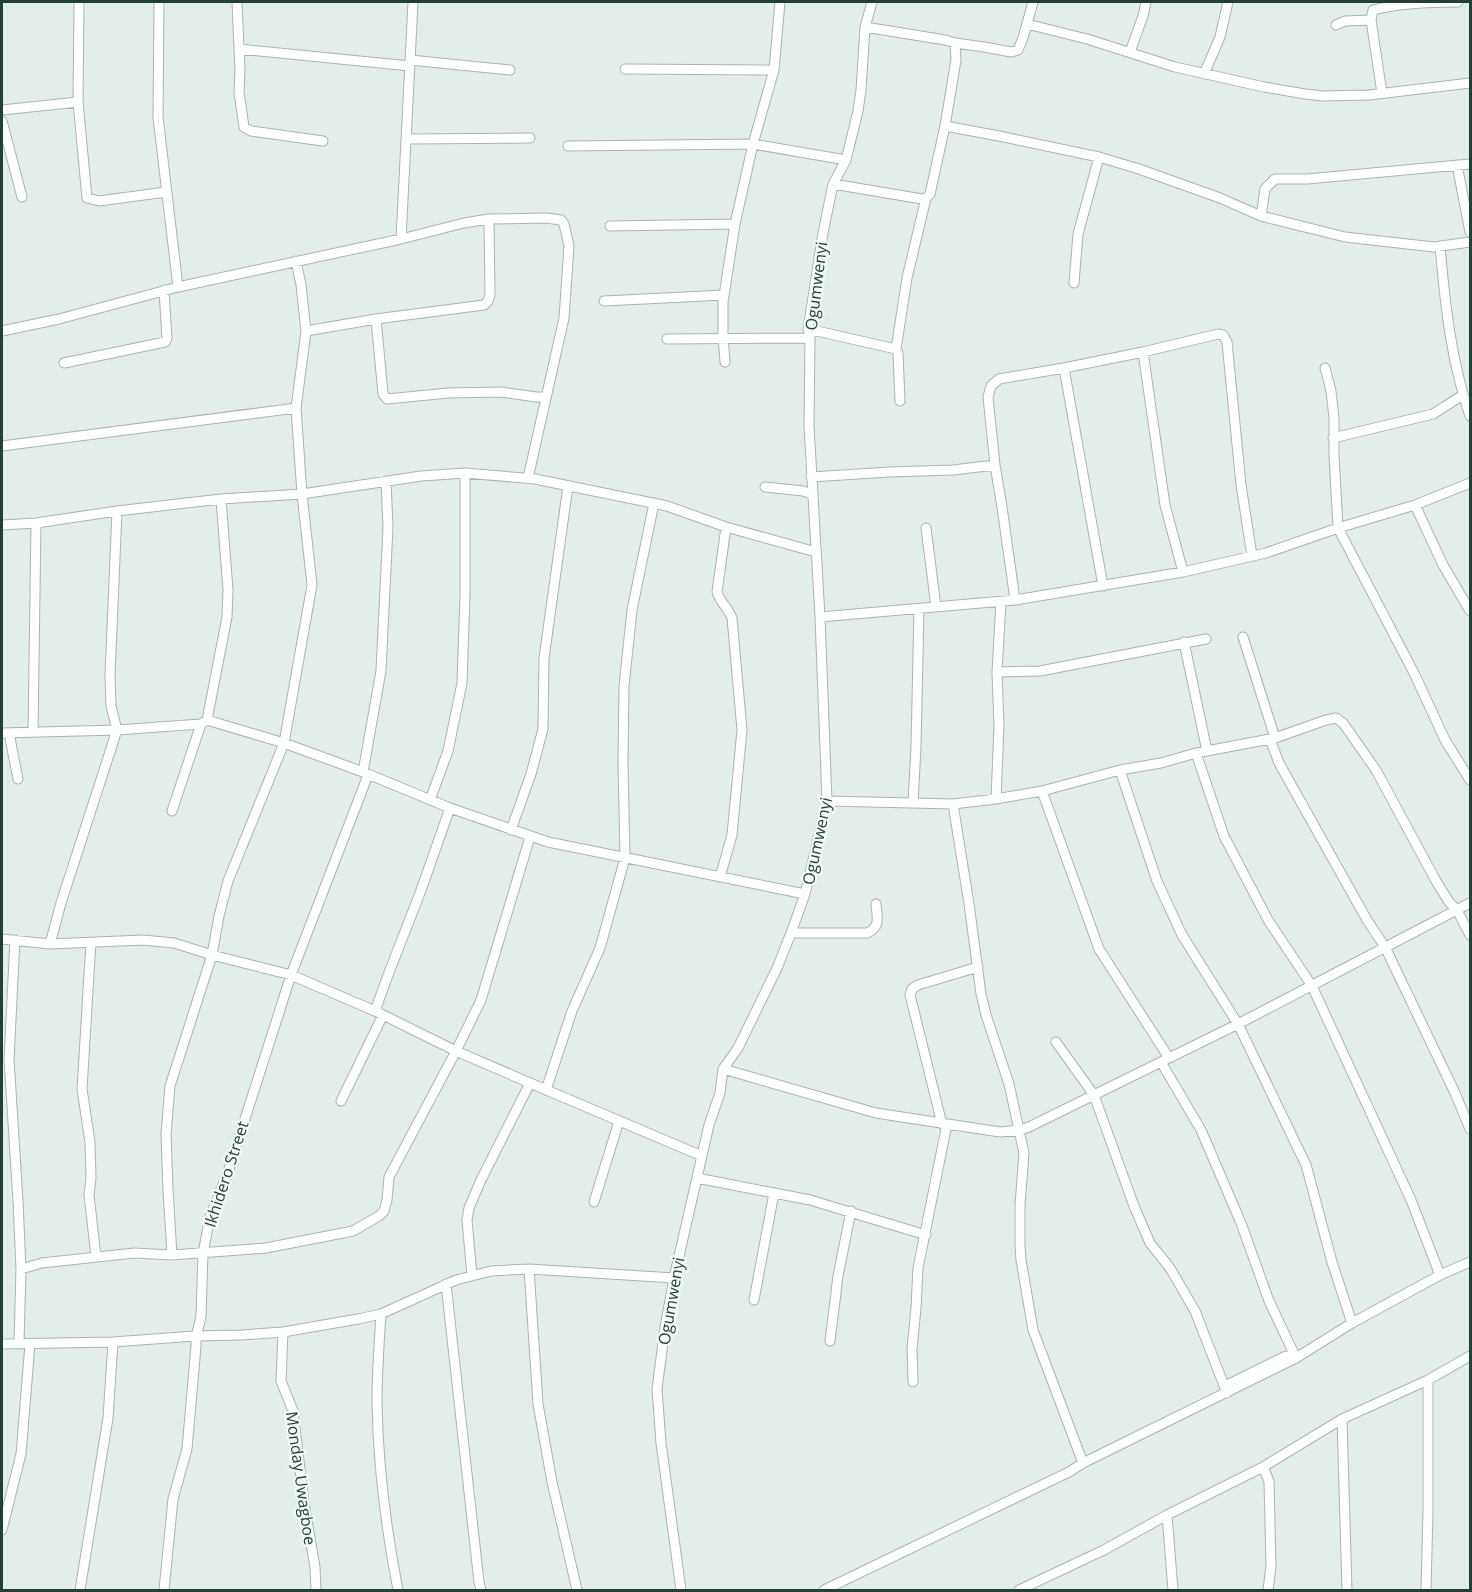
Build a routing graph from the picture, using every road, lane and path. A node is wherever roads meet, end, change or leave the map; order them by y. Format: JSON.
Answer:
{"nodes":[{"id":1,"x":79,"y":2,"type":"edge"},
{"id":2,"x":159,"y":2,"type":"edge"},
{"id":3,"x":237,"y":2,"type":"edge"},
{"id":4,"x":414,"y":2,"type":"edge"},
{"id":5,"x":780,"y":2,"type":"edge"},
{"id":6,"x":872,"y":2,"type":"edge"},
{"id":7,"x":1033,"y":2,"type":"edge"},
{"id":8,"x":1146,"y":2,"type":"edge"},
{"id":9,"x":1228,"y":2,"type":"edge"},
{"id":10,"x":1458,"y":2,"type":"edge"},
{"id":11,"x":1371,"y":20,"type":"junction"},
{"id":12,"x":1027,"y":24,"type":"junction"},
{"id":13,"x":1336,"y":25,"type":"dead end"},
{"id":14,"x":865,"y":27,"type":"junction"},
{"id":15,"x":955,"y":44,"type":"junction"},
{"id":16,"x":239,"y":49,"type":"junction"},
{"id":17,"x":1130,"y":52,"type":"junction"},
{"id":18,"x":410,"y":63,"type":"junction"},
{"id":19,"x":625,"y":69,"type":"dead end"},
{"id":20,"x":510,"y":70,"type":"dead end"},
{"id":21,"x":774,"y":70,"type":"junction"},
{"id":22,"x":1204,"y":74,"type":"junction"},
{"id":23,"x":1470,"y":83,"type":"edge"},
{"id":24,"x":1382,"y":93,"type":"junction"},
{"id":25,"x":78,"y":102,"type":"junction"},
{"id":26,"x":2,"y":110,"type":"edge"},
{"id":27,"x":2,"y":121,"type":"edge"},
{"id":28,"x":945,"y":126,"type":"junction"},
{"id":29,"x":530,"y":138,"type":"dead end"},
{"id":30,"x":406,"y":139,"type":"junction"},
{"id":31,"x":323,"y":141,"type":"dead end"},
{"id":32,"x":753,"y":144,"type":"junction"},
{"id":33,"x":568,"y":146,"type":"dead end"},
{"id":34,"x":1099,"y":157,"type":"junction"},
{"id":35,"x":846,"y":160,"type":"junction"},
{"id":36,"x":1470,"y":164,"type":"edge"},
{"id":37,"x":1457,"y":165,"type":"junction"},
{"id":38,"x":834,"y":184,"type":"junction"},
{"id":39,"x":166,"y":192,"type":"junction"},
{"id":40,"x":22,"y":197,"type":"dead end"},
{"id":41,"x":926,"y":198,"type":"junction"},
{"id":42,"x":1261,"y":216,"type":"junction"},
{"id":43,"x":489,"y":219,"type":"junction"},
{"id":44,"x":735,"y":224,"type":"junction"},
{"id":45,"x":610,"y":226,"type":"dead end"},
{"id":46,"x":1470,"y":232,"type":"edge"},
{"id":47,"x":401,"y":239,"type":"junction"},
{"id":48,"x":1470,"y":242,"type":"edge"},
{"id":49,"x":1440,"y":246,"type":"junction"},
{"id":50,"x":296,"y":261,"type":"junction"},
{"id":51,"x":1074,"y":283,"type":"dead end"},
{"id":52,"x":178,"y":286,"type":"junction"},
{"id":53,"x":164,"y":290,"type":"junction"},
{"id":54,"x":724,"y":295,"type":"junction"},
{"id":55,"x":604,"y":301,"type":"dead end"},
{"id":56,"x":376,"y":319,"type":"junction"},
{"id":57,"x":2,"y":331,"type":"edge"},
{"id":58,"x":306,"y":331,"type":"junction"},
{"id":59,"x":809,"y":333,"type":"junction"},
{"id":60,"x":723,"y":337,"type":"junction"},
{"id":61,"x":667,"y":339,"type":"dead end"},
{"id":62,"x":896,"y":349,"type":"junction"},
{"id":63,"x":1143,"y":352,"type":"junction"},
{"id":64,"x":725,"y":362,"type":"dead end"},
{"id":65,"x":64,"y":363,"type":"dead end"},
{"id":66,"x":1064,"y":368,"type":"junction"},
{"id":67,"x":1325,"y":368,"type":"dead end"},
{"id":68,"x":1463,"y":395,"type":"junction"},
{"id":69,"x":546,"y":397,"type":"junction"},
{"id":70,"x":900,"y":400,"type":"dead end"},
{"id":71,"x":296,"y":408,"type":"junction"},
{"id":72,"x":1470,"y":416,"type":"edge"},
{"id":73,"x":1333,"y":438,"type":"junction"},
{"id":74,"x":2,"y":446,"type":"edge"},
{"id":75,"x":995,"y":465,"type":"junction"},
{"id":76,"x":465,"y":473,"type":"junction"},
{"id":77,"x":811,"y":477,"type":"junction"},
{"id":78,"x":528,"y":478,"type":"junction"},
{"id":79,"x":386,"y":482,"type":"junction"},
{"id":80,"x":1470,"y":483,"type":"edge"},
{"id":81,"x":568,"y":486,"type":"junction"},
{"id":82,"x":765,"y":487,"type":"dead end"},
{"id":83,"x":302,"y":494,"type":"junction"},
{"id":84,"x":812,"y":494,"type":"junction"},
{"id":85,"x":220,"y":499,"type":"junction"},
{"id":86,"x":654,"y":503,"type":"junction"},
{"id":87,"x":1415,"y":505,"type":"junction"},
{"id":88,"x":117,"y":511,"type":"junction"},
{"id":89,"x":36,"y":523,"type":"junction"},
{"id":90,"x":2,"y":525,"type":"edge"},
{"id":91,"x":726,"y":527,"type":"junction"},
{"id":92,"x":926,"y":528,"type":"dead end"},
{"id":93,"x":1338,"y":528,"type":"junction"},
{"id":94,"x":816,"y":552,"type":"junction"},
{"id":95,"x":1252,"y":556,"type":"junction"},
{"id":96,"x":1183,"y":572,"type":"junction"},
{"id":97,"x":1103,"y":586,"type":"junction"},
{"id":98,"x":1015,"y":600,"type":"junction"},
{"id":99,"x":1001,"y":602,"type":"junction"},
{"id":100,"x":936,"y":607,"type":"junction"},
{"id":101,"x":919,"y":609,"type":"junction"},
{"id":102,"x":1470,"y":611,"type":"edge"},
{"id":103,"x":820,"y":617,"type":"junction"},
{"id":104,"x":1243,"y":637,"type":"dead end"},
{"id":105,"x":1206,"y":639,"type":"dead end"},
{"id":106,"x":1184,"y":642,"type":"junction"},
{"id":107,"x":997,"y":672,"type":"junction"},
{"id":108,"x":204,"y":722,"type":"junction"},
{"id":109,"x":117,"y":730,"type":"junction"},
{"id":110,"x":33,"y":732,"type":"junction"},
{"id":111,"x":5,"y":733,"type":"edge"},
{"id":112,"x":1273,"y":738,"type":"junction"},
{"id":113,"x":284,"y":743,"type":"junction"},
{"id":114,"x":1207,"y":751,"type":"junction"},
{"id":115,"x":1196,"y":753,"type":"junction"},
{"id":116,"x":1120,"y":770,"type":"junction"},
{"id":117,"x":365,"y":774,"type":"junction"},
{"id":118,"x":18,"y":779,"type":"dead end"},
{"id":119,"x":1470,"y":780,"type":"edge"},
{"id":120,"x":1042,"y":791,"type":"junction"},
{"id":121,"x":996,"y":799,"type":"junction"},
{"id":122,"x":430,"y":800,"type":"junction"},
{"id":123,"x":827,"y":801,"type":"junction"},
{"id":124,"x":913,"y":803,"type":"junction"},
{"id":125,"x":953,"y":804,"type":"junction"},
{"id":126,"x":450,"y":808,"type":"junction"},
{"id":127,"x":172,"y":812,"type":"dead end"},
{"id":128,"x":511,"y":830,"type":"junction"},
{"id":129,"x":530,"y":837,"type":"junction"},
{"id":130,"x":626,"y":858,"type":"junction"},
{"id":131,"x":720,"y":877,"type":"junction"},
{"id":132,"x":805,"y":894,"type":"junction"},
{"id":133,"x":1470,"y":903,"type":"edge"},
{"id":134,"x":876,"y":904,"type":"dead end"},
{"id":135,"x":1456,"y":910,"type":"junction"},
{"id":136,"x":792,"y":933,"type":"junction"},
{"id":137,"x":1470,"y":935,"type":"edge"},
{"id":138,"x":2,"y":939,"type":"edge"},
{"id":139,"x":15,"y":940,"type":"junction"},
{"id":140,"x":91,"y":942,"type":"junction"},
{"id":141,"x":50,"y":944,"type":"junction"},
{"id":142,"x":1385,"y":947,"type":"junction"},
{"id":143,"x":212,"y":955,"type":"junction"},
{"id":144,"x":978,"y":967,"type":"junction"},
{"id":145,"x":291,"y":975,"type":"junction"},
{"id":146,"x":1312,"y":986,"type":"junction"},
{"id":147,"x":379,"y":1013,"type":"junction"},
{"id":148,"x":1239,"y":1024,"type":"junction"},
{"id":149,"x":1056,"y":1042,"type":"dead end"},
{"id":150,"x":456,"y":1051,"type":"junction"},
{"id":151,"x":1165,"y":1060,"type":"junction"},
{"id":152,"x":723,"y":1069,"type":"junction"},
{"id":153,"x":530,"y":1083,"type":"junction"},
{"id":154,"x":546,"y":1090,"type":"junction"},
{"id":155,"x":1094,"y":1095,"type":"junction"},
{"id":156,"x":341,"y":1101,"type":"dead end"},
{"id":157,"x":619,"y":1121,"type":"junction"},
{"id":158,"x":945,"y":1124,"type":"junction"},
{"id":159,"x":1470,"y":1129,"type":"edge"},
{"id":160,"x":1020,"y":1130,"type":"junction"},
{"id":161,"x":702,"y":1156,"type":"junction"},
{"id":162,"x":697,"y":1178,"type":"junction"},
{"id":163,"x":774,"y":1193,"type":"junction"},
{"id":164,"x":594,"y":1202,"type":"dead end"},
{"id":165,"x":850,"y":1211,"type":"junction"},
{"id":166,"x":926,"y":1236,"type":"junction"},
{"id":167,"x":203,"y":1253,"type":"junction"},
{"id":168,"x":172,"y":1255,"type":"junction"},
{"id":169,"x":96,"y":1257,"type":"junction"},
{"id":170,"x":1470,"y":1262,"type":"edge"},
{"id":171,"x":21,"y":1269,"type":"junction"},
{"id":172,"x":530,"y":1269,"type":"junction"},
{"id":173,"x":1440,"y":1275,"type":"junction"},
{"id":174,"x":472,"y":1276,"type":"junction"},
{"id":175,"x":674,"y":1278,"type":"junction"},
{"id":176,"x":446,"y":1284,"type":"junction"},
{"id":177,"x":754,"y":1300,"type":"dead end"},
{"id":178,"x":381,"y":1314,"type":"junction"},
{"id":179,"x":1352,"y":1323,"type":"junction"},
{"id":180,"x":283,"y":1332,"type":"junction"},
{"id":181,"x":195,"y":1335,"type":"junction"},
{"id":182,"x":830,"y":1341,"type":"dead end"},
{"id":183,"x":113,"y":1342,"type":"junction"},
{"id":184,"x":2,"y":1344,"type":"edge"},
{"id":185,"x":19,"y":1344,"type":"junction"},
{"id":186,"x":30,"y":1344,"type":"junction"},
{"id":187,"x":1294,"y":1355,"type":"junction"},
{"id":188,"x":1470,"y":1356,"type":"edge"},
{"id":189,"x":1428,"y":1380,"type":"junction"},
{"id":190,"x":913,"y":1382,"type":"dead end"},
{"id":191,"x":1226,"y":1389,"type":"junction"},
{"id":192,"x":1342,"y":1419,"type":"junction"},
{"id":193,"x":1083,"y":1463,"type":"junction"},
{"id":194,"x":1263,"y":1467,"type":"junction"},
{"id":195,"x":1167,"y":1515,"type":"junction"},
{"id":196,"x":2,"y":1530,"type":"edge"},
{"id":197,"x":80,"y":1590,"type":"edge"},
{"id":198,"x":164,"y":1590,"type":"edge"},
{"id":199,"x":316,"y":1590,"type":"edge"},
{"id":200,"x":398,"y":1590,"type":"edge"},
{"id":201,"x":481,"y":1590,"type":"edge"},
{"id":202,"x":577,"y":1590,"type":"edge"},
{"id":203,"x":681,"y":1590,"type":"edge"},
{"id":204,"x":824,"y":1590,"type":"edge"},
{"id":205,"x":1018,"y":1590,"type":"edge"},
{"id":206,"x":1173,"y":1590,"type":"edge"},
{"id":207,"x":1268,"y":1590,"type":"edge"},
{"id":208,"x":1347,"y":1590,"type":"edge"},
{"id":209,"x":1426,"y":1590,"type":"edge"}],
"edges":[{"from":1,"to":25,"type":"street"},
{"from":2,"to":39,"type":"street"},
{"from":3,"to":16,"type":"street"},
{"from":4,"to":18,"type":"street"},
{"from":5,"to":21,"type":"street"},
{"from":6,"to":14,"type":"street","name":"Ogumwenyi"},
{"from":7,"to":12,"type":"street"},
{"from":8,"to":17,"type":"street"},
{"from":9,"to":22,"type":"street"},
{"from":10,"to":11,"type":"street"},
{"from":11,"to":13,"type":"street"},
{"from":11,"to":24,"type":"street"},
{"from":12,"to":15,"type":"street"},
{"from":12,"to":17,"type":"street"},
{"from":14,"to":15,"type":"street"},
{"from":14,"to":35,"type":"street","name":"Ogumwenyi"},
{"from":15,"to":28,"type":"street"},
{"from":16,"to":18,"type":"street"},
{"from":16,"to":31,"type":"street"},
{"from":17,"to":22,"type":"street"},
{"from":18,"to":20,"type":"street"},
{"from":18,"to":30,"type":"street"},
{"from":19,"to":21,"type":"street"},
{"from":21,"to":32,"type":"street"},
{"from":22,"to":24,"type":"street"},
{"from":23,"to":24,"type":"street"},
{"from":25,"to":26,"type":"street"},
{"from":25,"to":39,"type":"street"},
{"from":27,"to":40,"type":"street"},
{"from":28,"to":34,"type":"street"},
{"from":28,"to":41,"type":"street"},
{"from":29,"to":30,"type":"street"},
{"from":30,"to":47,"type":"street"},
{"from":32,"to":33,"type":"street"},
{"from":32,"to":35,"type":"street"},
{"from":32,"to":44,"type":"street"},
{"from":34,"to":42,"type":"street"},
{"from":34,"to":51,"type":"street"},
{"from":35,"to":38,"type":"street","name":"Ogumwenyi"},
{"from":36,"to":37,"type":"street"},
{"from":37,"to":42,"type":"street"},
{"from":37,"to":46,"type":"street"},
{"from":38,"to":41,"type":"street"},
{"from":38,"to":59,"type":"street","name":"Ogumwenyi"},
{"from":39,"to":52,"type":"street"},
{"from":41,"to":62,"type":"street"},
{"from":42,"to":49,"type":"street"},
{"from":43,"to":47,"type":"street"},
{"from":43,"to":56,"type":"street"},
{"from":43,"to":69,"type":"street"},
{"from":44,"to":45,"type":"street"},
{"from":44,"to":54,"type":"street"},
{"from":47,"to":50,"type":"street"},
{"from":48,"to":49,"type":"street"},
{"from":49,"to":68,"type":"street"},
{"from":50,"to":52,"type":"street"},
{"from":50,"to":58,"type":"street"},
{"from":52,"to":53,"type":"street"},
{"from":53,"to":57,"type":"street"},
{"from":53,"to":65,"type":"street"},
{"from":54,"to":55,"type":"street"},
{"from":54,"to":60,"type":"street"},
{"from":56,"to":58,"type":"street"},
{"from":56,"to":69,"type":"street"},
{"from":58,"to":71,"type":"street"},
{"from":59,"to":60,"type":"street"},
{"from":59,"to":62,"type":"street"},
{"from":59,"to":77,"type":"street","name":"Ogumwenyi"},
{"from":60,"to":61,"type":"street"},
{"from":60,"to":64,"type":"street"},
{"from":62,"to":70,"type":"street"},
{"from":63,"to":66,"type":"street"},
{"from":63,"to":95,"type":"street"},
{"from":63,"to":96,"type":"street"},
{"from":66,"to":75,"type":"street"},
{"from":66,"to":97,"type":"street"},
{"from":67,"to":73,"type":"street"},
{"from":68,"to":72,"type":"street"},
{"from":68,"to":73,"type":"street"},
{"from":69,"to":78,"type":"street"},
{"from":71,"to":74,"type":"street"},
{"from":71,"to":83,"type":"street"},
{"from":73,"to":93,"type":"street"},
{"from":75,"to":77,"type":"street"},
{"from":75,"to":98,"type":"street"},
{"from":76,"to":78,"type":"street"},
{"from":76,"to":79,"type":"street"},
{"from":76,"to":122,"type":"street"},
{"from":77,"to":84,"type":"street","name":"Ogumwenyi"},
{"from":78,"to":81,"type":"street"},
{"from":79,"to":83,"type":"street"},
{"from":79,"to":117,"type":"street","name":"Ikhidero Street"},
{"from":80,"to":87,"type":"street"},
{"from":81,"to":86,"type":"street"},
{"from":81,"to":128,"type":"street"},
{"from":82,"to":84,"type":"street"},
{"from":83,"to":85,"type":"street"},
{"from":83,"to":113,"type":"street"},
{"from":84,"to":94,"type":"street","name":"Ogumwenyi"},
{"from":85,"to":88,"type":"street"},
{"from":85,"to":108,"type":"street"},
{"from":86,"to":91,"type":"street"},
{"from":86,"to":130,"type":"street"},
{"from":87,"to":93,"type":"street"},
{"from":87,"to":102,"type":"street"},
{"from":88,"to":89,"type":"street"},
{"from":88,"to":109,"type":"street"},
{"from":89,"to":90,"type":"street"},
{"from":89,"to":110,"type":"street"},
{"from":91,"to":94,"type":"street"},
{"from":91,"to":131,"type":"street"},
{"from":92,"to":100,"type":"street"},
{"from":93,"to":95,"type":"street"},
{"from":93,"to":119,"type":"street"},
{"from":94,"to":103,"type":"street","name":"Ogumwenyi"},
{"from":95,"to":96,"type":"street"},
{"from":96,"to":97,"type":"street"},
{"from":97,"to":98,"type":"street"},
{"from":98,"to":99,"type":"street"},
{"from":99,"to":100,"type":"street"},
{"from":99,"to":107,"type":"street"},
{"from":100,"to":101,"type":"street"},
{"from":101,"to":103,"type":"street"},
{"from":101,"to":124,"type":"street"},
{"from":103,"to":123,"type":"street","name":"Ogumwenyi"},
{"from":104,"to":112,"type":"street"},
{"from":105,"to":106,"type":"street"},
{"from":106,"to":107,"type":"street"},
{"from":106,"to":114,"type":"street"},
{"from":107,"to":121,"type":"street"},
{"from":108,"to":109,"type":"street"},
{"from":108,"to":113,"type":"street"},
{"from":108,"to":127,"type":"street"},
{"from":109,"to":110,"type":"street"},
{"from":109,"to":141,"type":"street"},
{"from":110,"to":111,"type":"street"},
{"from":111,"to":118,"type":"street"},
{"from":112,"to":114,"type":"street"},
{"from":112,"to":135,"type":"street"},
{"from":112,"to":142,"type":"street"},
{"from":113,"to":117,"type":"street"},
{"from":113,"to":143,"type":"street"},
{"from":114,"to":115,"type":"street"},
{"from":115,"to":116,"type":"street"},
{"from":115,"to":146,"type":"street"},
{"from":116,"to":120,"type":"street"},
{"from":116,"to":148,"type":"street"},
{"from":117,"to":122,"type":"street"},
{"from":117,"to":145,"type":"street","name":"Ikhidero Street"},
{"from":120,"to":121,"type":"street"},
{"from":120,"to":151,"type":"street"},
{"from":121,"to":125,"type":"street"},
{"from":122,"to":126,"type":"street"},
{"from":123,"to":124,"type":"street"},
{"from":123,"to":132,"type":"street","name":"Ogumwenyi"},
{"from":124,"to":125,"type":"street"},
{"from":125,"to":144,"type":"street"},
{"from":126,"to":128,"type":"street"},
{"from":126,"to":147,"type":"street"},
{"from":128,"to":129,"type":"street"},
{"from":129,"to":130,"type":"street"},
{"from":129,"to":150,"type":"street"},
{"from":130,"to":131,"type":"street"},
{"from":130,"to":154,"type":"street"},
{"from":131,"to":132,"type":"street"},
{"from":132,"to":136,"type":"street","name":"Ogumwenyi"},
{"from":133,"to":135,"type":"street"},
{"from":134,"to":136,"type":"street"},
{"from":135,"to":137,"type":"street"},
{"from":135,"to":142,"type":"street"},
{"from":136,"to":152,"type":"street","name":"Ogumwenyi"},
{"from":138,"to":139,"type":"street"},
{"from":139,"to":141,"type":"street"},
{"from":139,"to":171,"type":"street"},
{"from":140,"to":141,"type":"street"},
{"from":140,"to":143,"type":"street"},
{"from":140,"to":169,"type":"street"},
{"from":142,"to":146,"type":"street"},
{"from":142,"to":159,"type":"street"},
{"from":143,"to":145,"type":"street"},
{"from":143,"to":168,"type":"street"},
{"from":144,"to":158,"type":"street"},
{"from":144,"to":160,"type":"street"},
{"from":145,"to":147,"type":"street"},
{"from":145,"to":167,"type":"street","name":"Ikhidero Street"},
{"from":146,"to":148,"type":"street"},
{"from":146,"to":173,"type":"street"},
{"from":147,"to":150,"type":"street"},
{"from":147,"to":156,"type":"street"},
{"from":148,"to":151,"type":"street"},
{"from":148,"to":179,"type":"street"},
{"from":149,"to":155,"type":"street"},
{"from":150,"to":153,"type":"street"},
{"from":150,"to":167,"type":"street"},
{"from":151,"to":155,"type":"street"},
{"from":151,"to":187,"type":"street"},
{"from":152,"to":158,"type":"street"},
{"from":152,"to":161,"type":"street","name":"Ogumwenyi"},
{"from":153,"to":154,"type":"street"},
{"from":153,"to":174,"type":"street"},
{"from":154,"to":157,"type":"street"},
{"from":155,"to":160,"type":"street"},
{"from":155,"to":191,"type":"street"},
{"from":157,"to":161,"type":"street"},
{"from":157,"to":164,"type":"street"},
{"from":158,"to":160,"type":"street"},
{"from":158,"to":166,"type":"street"},
{"from":160,"to":193,"type":"street"},
{"from":161,"to":162,"type":"street","name":"Ogumwenyi"},
{"from":162,"to":163,"type":"street"},
{"from":162,"to":175,"type":"street","name":"Ogumwenyi"},
{"from":163,"to":165,"type":"street"},
{"from":163,"to":177,"type":"street"},
{"from":165,"to":166,"type":"street"},
{"from":165,"to":182,"type":"street"},
{"from":166,"to":190,"type":"street"},
{"from":167,"to":168,"type":"street"},
{"from":167,"to":181,"type":"street","name":"Ikhidero Street"},
{"from":168,"to":169,"type":"street"},
{"from":169,"to":171,"type":"street"},
{"from":170,"to":173,"type":"street"},
{"from":171,"to":185,"type":"street"},
{"from":172,"to":174,"type":"street"},
{"from":172,"to":175,"type":"street"},
{"from":172,"to":202,"type":"street"},
{"from":173,"to":179,"type":"street"},
{"from":174,"to":176,"type":"street"},
{"from":175,"to":203,"type":"street","name":"Ogumwenyi"},
{"from":176,"to":178,"type":"street"},
{"from":176,"to":201,"type":"street"},
{"from":178,"to":180,"type":"street"},
{"from":178,"to":200,"type":"street"},
{"from":179,"to":187,"type":"street"},
{"from":180,"to":181,"type":"street"},
{"from":180,"to":199,"type":"street","name":"Monday Uwagboe"},
{"from":181,"to":183,"type":"street"},
{"from":181,"to":198,"type":"street","name":"Ikhidero Street"},
{"from":183,"to":186,"type":"street"},
{"from":183,"to":197,"type":"street"},
{"from":184,"to":185,"type":"street"},
{"from":185,"to":186,"type":"street"},
{"from":186,"to":196,"type":"street"},
{"from":187,"to":191,"type":"street"},
{"from":188,"to":189,"type":"street"},
{"from":189,"to":192,"type":"street"},
{"from":189,"to":209,"type":"street"},
{"from":191,"to":193,"type":"street"},
{"from":192,"to":194,"type":"street"},
{"from":192,"to":208,"type":"street"},
{"from":193,"to":204,"type":"street"},
{"from":194,"to":195,"type":"street"},
{"from":194,"to":207,"type":"street"},
{"from":195,"to":205,"type":"street"},
{"from":195,"to":206,"type":"street"}]}
